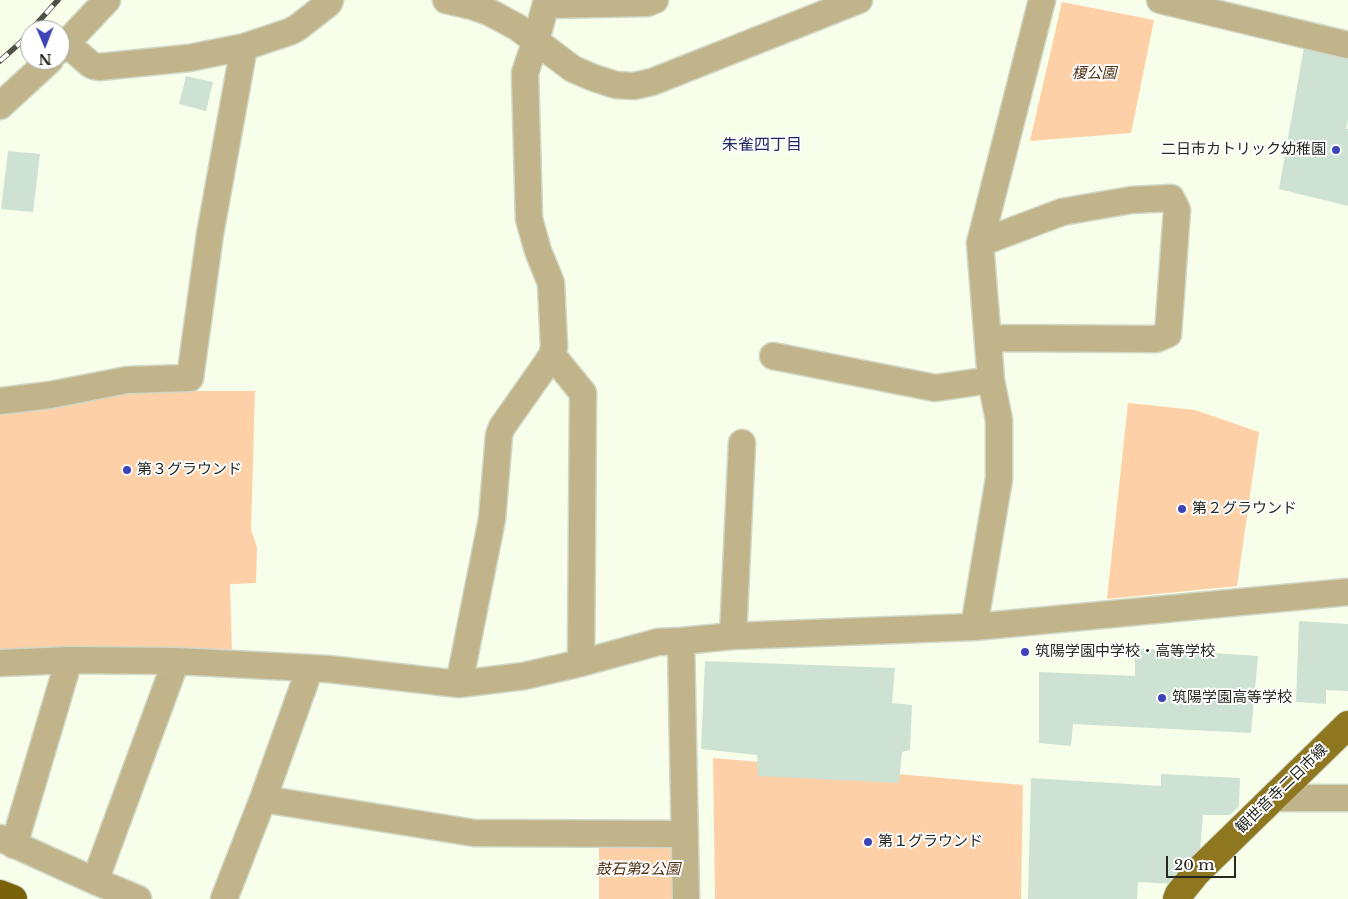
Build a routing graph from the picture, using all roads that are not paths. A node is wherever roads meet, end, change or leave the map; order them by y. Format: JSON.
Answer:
{"nodes":[{"id":1,"x":107,"y":0,"type":"edge"},
{"id":2,"x":330,"y":0,"type":"edge"},
{"id":3,"x":446,"y":0,"type":"edge"},
{"id":4,"x":655,"y":0,"type":"edge"},
{"id":5,"x":859,"y":0,"type":"edge"},
{"id":6,"x":1042,"y":0,"type":"edge"},
{"id":7,"x":1160,"y":0,"type":"edge"},
{"id":8,"x":547,"y":3,"type":"edge"},
{"id":9,"x":70,"y":39,"type":"edge"},
{"id":10,"x":536,"y":40,"type":"junction"},
{"id":11,"x":1348,"y":45,"type":"edge"},
{"id":12,"x":244,"y":47,"type":"junction"},
{"id":13,"x":70,"y":55,"type":"edge"},
{"id":14,"x":39,"y":70,"type":"edge"},
{"id":15,"x":0,"y":106,"type":"edge"},
{"id":16,"x":980,"y":243,"type":"junction"},
{"id":17,"x":988,"y":338,"type":"junction"},
{"id":18,"x":552,"y":355,"type":"junction"},
{"id":19,"x":773,"y":356,"type":"dead end"},
{"id":20,"x":991,"y":380,"type":"junction"},
{"id":21,"x":0,"y":401,"type":"edge"},
{"id":22,"x":742,"y":443,"type":"dead end"},
{"id":23,"x":1348,"y":592,"type":"edge"},
{"id":24,"x":974,"y":626,"type":"junction"},
{"id":25,"x":733,"y":636,"type":"junction"},
{"id":26,"x":681,"y":641,"type":"junction"},
{"id":27,"x":69,"y":660,"type":"junction"},
{"id":28,"x":176,"y":661,"type":"junction"},
{"id":29,"x":581,"y":662,"type":"junction"},
{"id":30,"x":0,"y":663,"type":"edge"},
{"id":31,"x":310,"y":668,"type":"junction"},
{"id":32,"x":458,"y":684,"type":"junction"},
{"id":33,"x":1348,"y":725,"type":"edge"},
{"id":34,"x":1273,"y":798,"type":"junction"},
{"id":35,"x":1348,"y":798,"type":"edge"},
{"id":36,"x":263,"y":799,"type":"junction"},
{"id":37,"x":685,"y":834,"type":"junction"},
{"id":38,"x":7,"y":842,"type":"edge"},
{"id":39,"x":95,"y":881,"type":"junction"},
{"id":40,"x":0,"y":894,"type":"edge"},
{"id":41,"x":13,"y":899,"type":"edge"},
{"id":42,"x":138,"y":899,"type":"edge"},
{"id":43,"x":224,"y":899,"type":"edge"},
{"id":44,"x":686,"y":899,"type":"edge"},
{"id":45,"x":1177,"y":899,"type":"edge"}],
"edges":[{"from":1,"to":9,"type":"street"},
{"from":2,"to":12,"type":"street"},
{"from":3,"to":10,"type":"street"},
{"from":4,"to":8,"type":"street"},
{"from":5,"to":10,"type":"street"},
{"from":6,"to":16,"type":"street"},
{"from":7,"to":11,"type":"street"},
{"from":8,"to":10,"type":"street"},
{"from":10,"to":18,"type":"street"},
{"from":12,"to":13,"type":"street"},
{"from":12,"to":21,"type":"street"},
{"from":14,"to":15,"type":"street"},
{"from":16,"to":17,"type":"street"},
{"from":16,"to":17,"type":"street"},
{"from":17,"to":20,"type":"street"},
{"from":18,"to":29,"type":"street"},
{"from":18,"to":32,"type":"street"},
{"from":19,"to":20,"type":"street"},
{"from":20,"to":24,"type":"street"},
{"from":22,"to":25,"type":"street"},
{"from":23,"to":24,"type":"street"},
{"from":24,"to":25,"type":"street"},
{"from":25,"to":26,"type":"street"},
{"from":26,"to":29,"type":"street"},
{"from":26,"to":37,"type":"street"},
{"from":27,"to":28,"type":"street"},
{"from":27,"to":30,"type":"street"},
{"from":27,"to":38,"type":"street"},
{"from":28,"to":31,"type":"street"},
{"from":28,"to":39,"type":"street"},
{"from":29,"to":32,"type":"street"},
{"from":31,"to":32,"type":"street"},
{"from":31,"to":36,"type":"street"},
{"from":33,"to":34,"type":"main road","name":"観世音寺二日市線"},
{"from":34,"to":35,"type":"street"},
{"from":34,"to":45,"type":"main road","name":"観世音寺二日市線"},
{"from":36,"to":37,"type":"street"},
{"from":36,"to":43,"type":"street"},
{"from":37,"to":44,"type":"street"},
{"from":38,"to":39,"type":"street"},
{"from":39,"to":42,"type":"street"},
{"from":40,"to":41,"type":"highway"}]}
